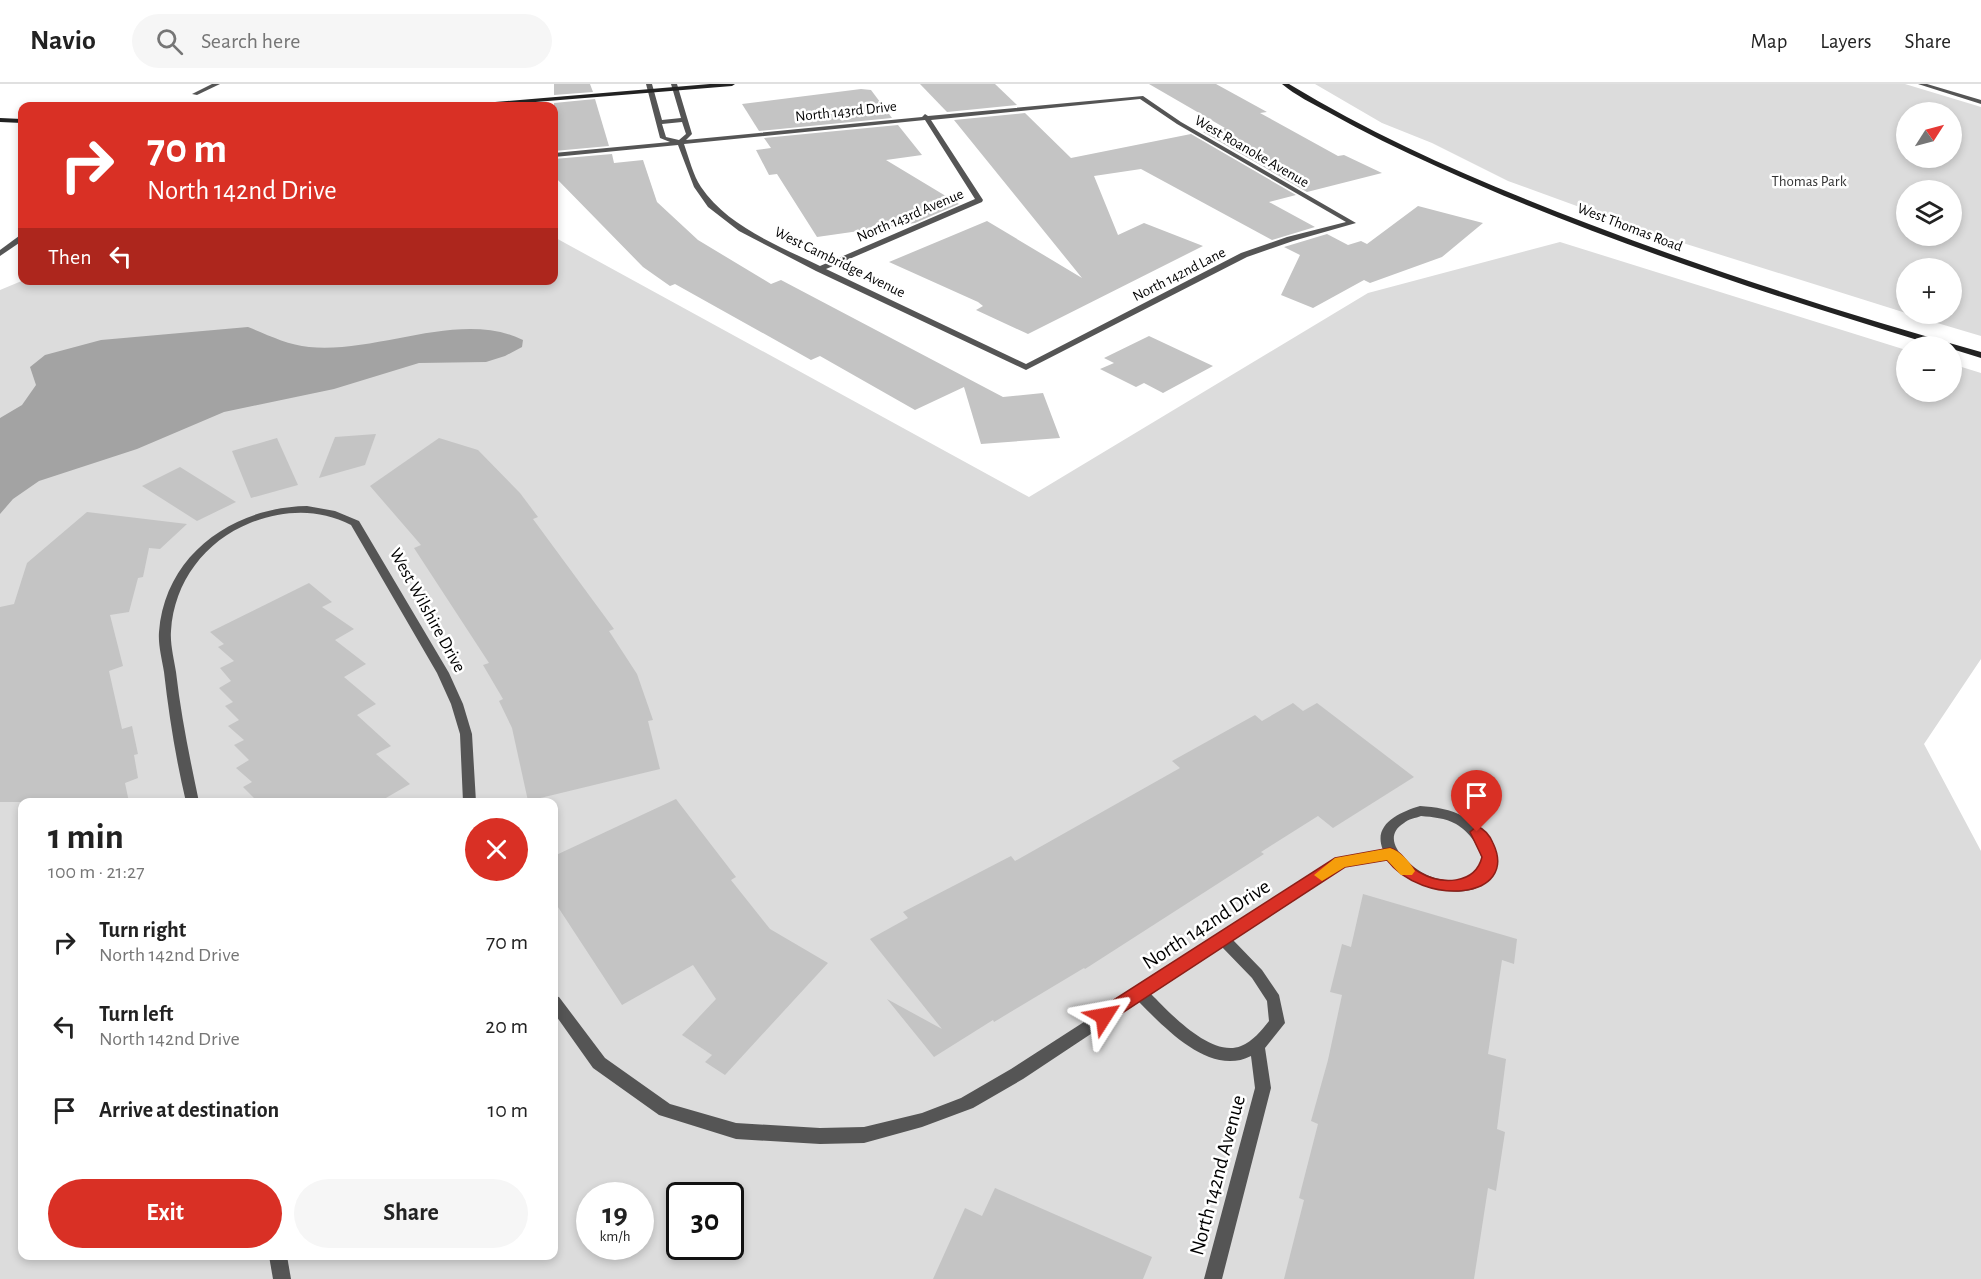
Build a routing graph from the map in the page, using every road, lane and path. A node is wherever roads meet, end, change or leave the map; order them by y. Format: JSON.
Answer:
{"nodes":[{"id":1,"x":217,"y":84,"type":"edge"},
{"id":2,"x":732,"y":84,"type":"edge"},
{"id":3,"x":1285,"y":84,"type":"edge"},
{"id":4,"x":1921,"y":84,"type":"edge"},
{"id":5,"x":675,"y":87,"type":"edge"},
{"id":6,"x":650,"y":88,"type":"edge"},
{"id":7,"x":195,"y":94,"type":"dead end"},
{"id":8,"x":1141,"y":96,"type":"joint"},
{"id":9,"x":511,"y":102,"type":"edge"},
{"id":10,"x":1981,"y":102,"type":"edge"},
{"id":11,"x":925,"y":116,"type":"junction"},
{"id":12,"x":0,"y":120,"type":"edge"},
{"id":13,"x":685,"y":120,"type":"junction"},
{"id":14,"x":18,"y":121,"type":"edge"},
{"id":15,"x":659,"y":122,"type":"junction"},
{"id":16,"x":680,"y":142,"type":"junction"},
{"id":17,"x":558,"y":155,"type":"edge"},
{"id":18,"x":1352,"y":223,"type":"joint"},
{"id":19,"x":18,"y":241,"type":"edge"},
{"id":20,"x":0,"y":255,"type":"edge"},
{"id":21,"x":819,"y":269,"type":"junction"},
{"id":22,"x":1981,"y":355,"type":"edge"},
{"id":23,"x":1026,"y":367,"type":"joint"},
{"id":24,"x":191,"y":798,"type":"edge"},
{"id":25,"x":470,"y":798,"type":"edge"},
{"id":26,"x":1390,"y":854,"type":"junction"},
{"id":27,"x":1222,"y":938,"type":"junction"},
{"id":28,"x":1139,"y":992,"type":"junction"},
{"id":29,"x":558,"y":1007,"type":"edge"},
{"id":30,"x":1257,"y":1046,"type":"junction"},
{"id":31,"x":279,"y":1260,"type":"edge"},
{"id":32,"x":282,"y":1279,"type":"edge"},
{"id":33,"x":1213,"y":1279,"type":"edge"}],
"edges":[{"from":1,"to":7,"type":"street"},
{"from":2,"to":5,"type":"main road"},
{"from":3,"to":22,"type":"main road","name":"West Thomas Road"},
{"from":4,"to":10,"type":"street"},
{"from":5,"to":6,"type":"main road"},
{"from":5,"to":13,"type":"street"},
{"from":6,"to":9,"type":"main road"},
{"from":6,"to":15,"type":"street"},
{"from":8,"to":11,"type":"street","name":"North 143rd Drive"},
{"from":8,"to":18,"type":"street","name":"West Roanoke Avenue"},
{"from":11,"to":16,"type":"street","name":"North 143rd Drive"},
{"from":11,"to":21,"type":"street","name":"North 143rd Avenue"},
{"from":12,"to":14,"type":"main road"},
{"from":13,"to":15,"type":"street"},
{"from":13,"to":16,"type":"street"},
{"from":15,"to":16,"type":"street"},
{"from":16,"to":17,"type":"street","name":"North 143rd Drive"},
{"from":16,"to":21,"type":"street","name":"West Cambridge Avenue"},
{"from":18,"to":23,"type":"street","name":"North 142nd Lane"},
{"from":19,"to":20,"type":"street"},
{"from":21,"to":23,"type":"street","name":"West Cambridge Avenue"},
{"from":24,"to":25,"type":"street","name":"West Wilshire Drive"},
{"from":26,"to":26,"type":"street"},
{"from":26,"to":27,"type":"street","name":"North 142nd Drive"},
{"from":27,"to":28,"type":"street","name":"North 142nd Drive"},
{"from":27,"to":30,"type":"street"},
{"from":28,"to":29,"type":"street","name":"North 142nd Drive"},
{"from":28,"to":30,"type":"street"},
{"from":30,"to":33,"type":"street","name":"North 142nd Avenue"},
{"from":31,"to":32,"type":"street"}]}
